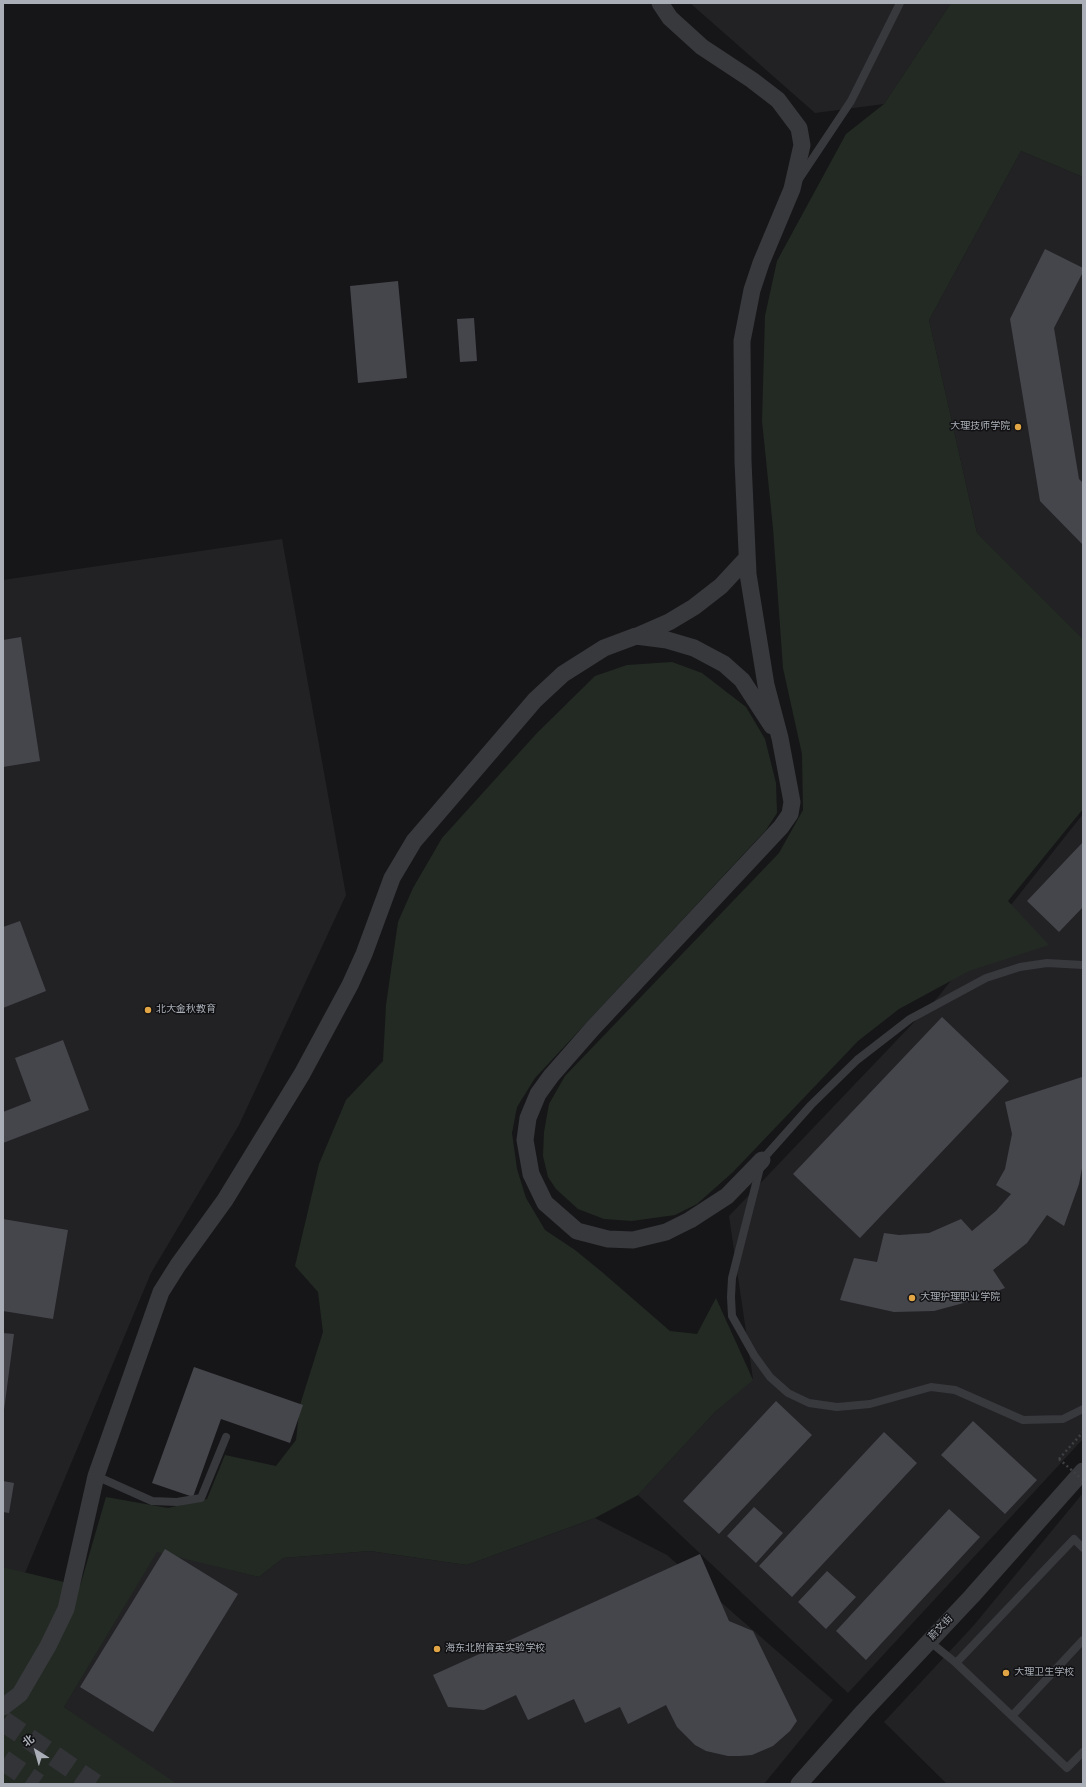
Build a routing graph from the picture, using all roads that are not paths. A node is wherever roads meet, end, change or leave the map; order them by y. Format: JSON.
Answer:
{"nodes":[{"id":1,"x":660,"y":3,"type":"edge"},
{"id":2,"x":900,"y":3,"type":"edge"},
{"id":3,"x":792,"y":189,"type":"junction"},
{"id":4,"x":747,"y":558,"type":"junction"},
{"id":5,"x":636,"y":636,"type":"junction"},
{"id":6,"x":780,"y":738,"type":"junction"},
{"id":7,"x":1083,"y":965,"type":"edge"},
{"id":8,"x":762,"y":1160,"type":"junction"},
{"id":9,"x":1083,"y":1409,"type":"edge"},
{"id":10,"x":226,"y":1437,"type":"dead end"},
{"id":11,"x":1083,"y":1471,"type":"edge"},
{"id":12,"x":96,"y":1476,"type":"junction"},
{"id":13,"x":1083,"y":1548,"type":"edge"},
{"id":14,"x":1083,"y":1640,"type":"edge"},
{"id":15,"x":929,"y":1641,"type":"junction"},
{"id":16,"x":956,"y":1663,"type":"junction"},
{"id":17,"x":3,"y":1707,"type":"edge"},
{"id":18,"x":1012,"y":1716,"type":"junction"},
{"id":19,"x":1083,"y":1752,"type":"edge"},
{"id":20,"x":799,"y":1784,"type":"edge"}],
"edges":[{"from":1,"to":3,"type":"street"},
{"from":2,"to":3,"type":"lane"},
{"from":3,"to":4,"type":"street"},
{"from":4,"to":5,"type":"street"},
{"from":4,"to":6,"type":"street"},
{"from":5,"to":6,"type":"street"},
{"from":5,"to":12,"type":"street"},
{"from":6,"to":8,"type":"street"},
{"from":7,"to":8,"type":"lane"},
{"from":8,"to":9,"type":"lane"},
{"from":10,"to":12,"type":"lane"},
{"from":11,"to":15,"type":"street","name":"蔚文街"},
{"from":12,"to":17,"type":"street"},
{"from":13,"to":16,"type":"lane"},
{"from":14,"to":18,"type":"lane"},
{"from":15,"to":16,"type":"lane"},
{"from":15,"to":20,"type":"street","name":"蔚文街"},
{"from":16,"to":18,"type":"lane"},
{"from":18,"to":19,"type":"lane"}]}
